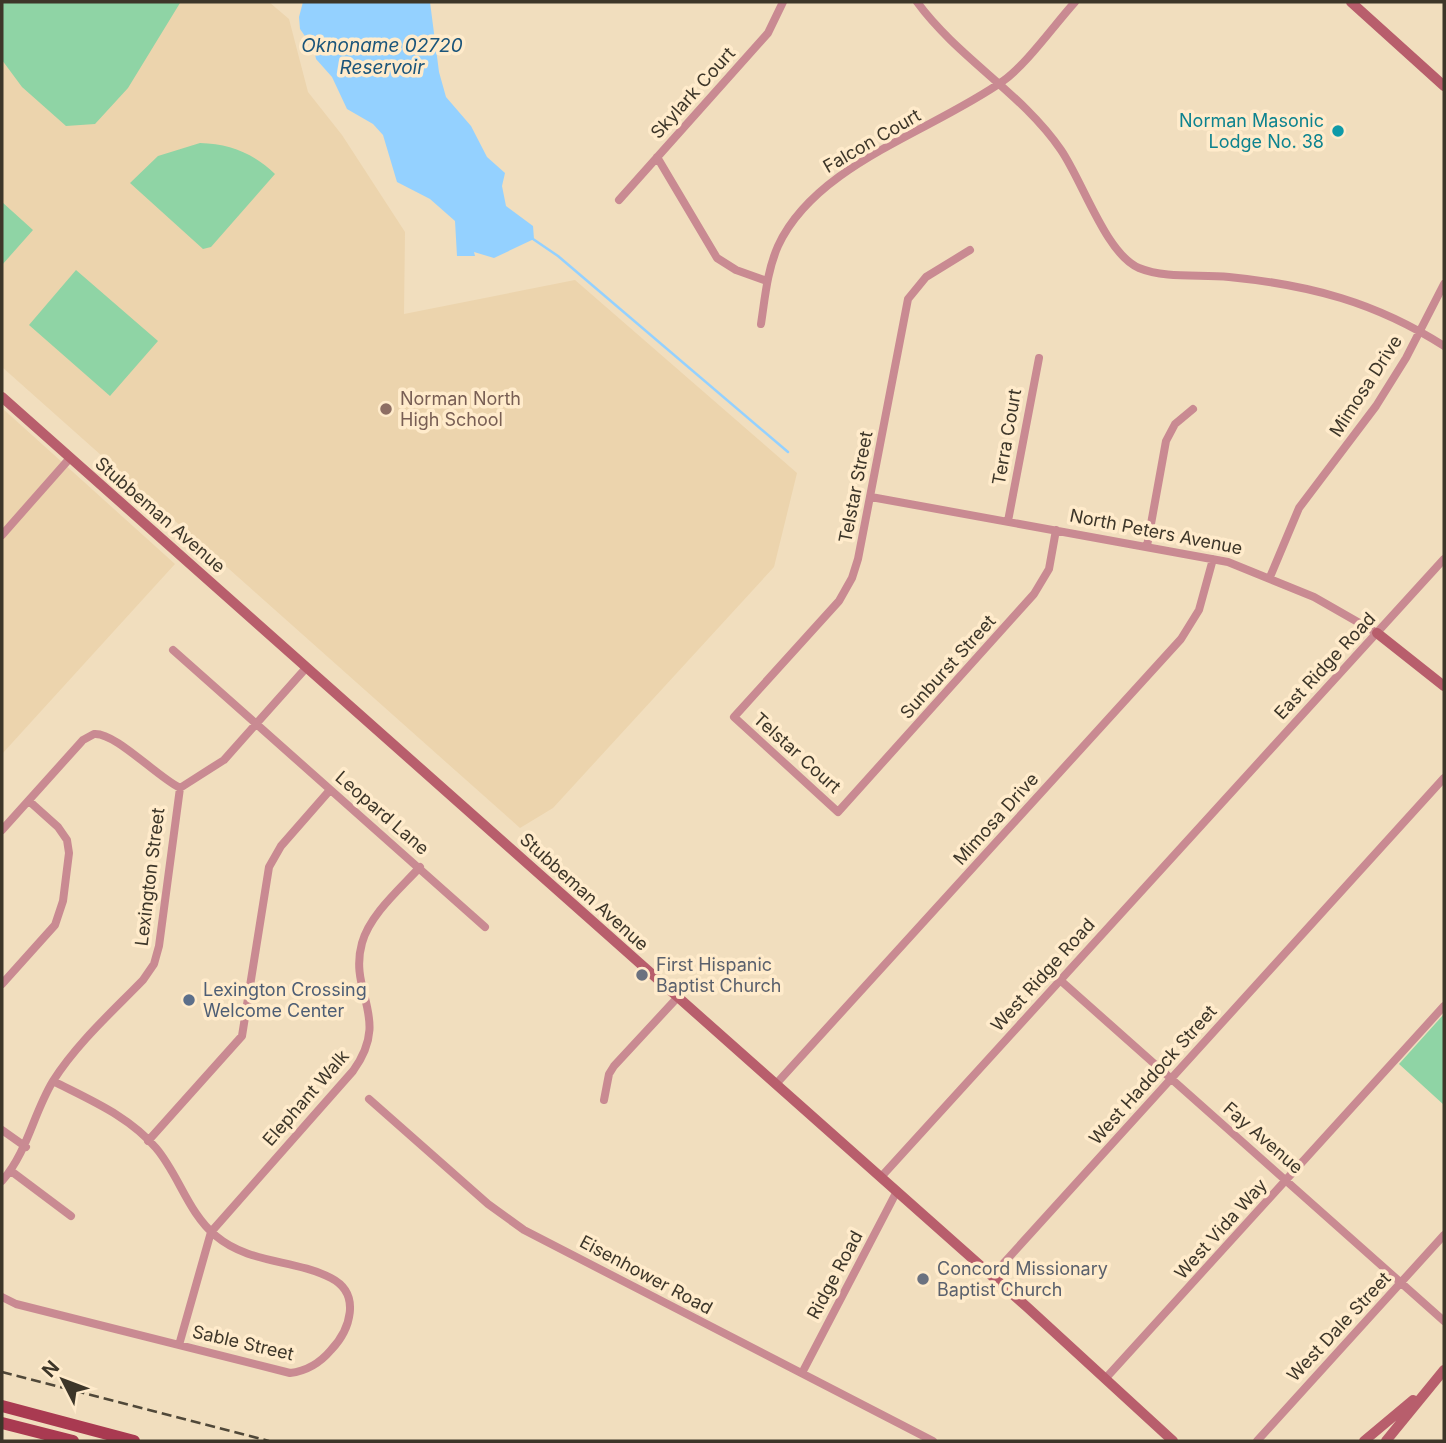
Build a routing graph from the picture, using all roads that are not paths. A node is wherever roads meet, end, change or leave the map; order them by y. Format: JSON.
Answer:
{"nodes":[{"id":1,"x":783,"y":2,"type":"edge"},
{"id":2,"x":917,"y":2,"type":"edge"},
{"id":3,"x":1075,"y":2,"type":"edge"},
{"id":4,"x":1355,"y":3,"type":"edge"},
{"id":5,"x":998,"y":85,"type":"junction"},
{"id":6,"x":1444,"y":86,"type":"edge"},
{"id":7,"x":657,"y":157,"type":"junction"},
{"id":8,"x":619,"y":200,"type":"dead end"},
{"id":9,"x":970,"y":250,"type":"dead end"},
{"id":10,"x":767,"y":281,"type":"junction"},
{"id":11,"x":1444,"y":284,"type":"edge"},
{"id":12,"x":761,"y":324,"type":"dead end"},
{"id":13,"x":1420,"y":332,"type":"junction"},
{"id":14,"x":1444,"y":346,"type":"edge"},
{"id":15,"x":1039,"y":358,"type":"dead end"},
{"id":16,"x":2,"y":397,"type":"edge"},
{"id":17,"x":1193,"y":409,"type":"dead end"},
{"id":18,"x":69,"y":458,"type":"junction"},
{"id":19,"x":871,"y":496,"type":"junction"},
{"id":20,"x":1007,"y":522,"type":"junction"},
{"id":21,"x":1056,"y":530,"type":"junction"},
{"id":22,"x":2,"y":535,"type":"edge"},
{"id":23,"x":1146,"y":546,"type":"junction"},
{"id":24,"x":1213,"y":559,"type":"junction"},
{"id":25,"x":1444,"y":559,"type":"edge"},
{"id":26,"x":1270,"y":577,"type":"junction"},
{"id":27,"x":1377,"y":633,"type":"junction"},
{"id":28,"x":173,"y":650,"type":"dead end"},
{"id":29,"x":306,"y":668,"type":"junction"},
{"id":30,"x":1444,"y":687,"type":"edge"},
{"id":31,"x":734,"y":717,"type":"joint"},
{"id":32,"x":256,"y":724,"type":"junction"},
{"id":33,"x":1444,"y":778,"type":"edge"},
{"id":34,"x":180,"y":788,"type":"junction"},
{"id":35,"x":330,"y":790,"type":"junction"},
{"id":36,"x":1229,"y":794,"type":"joint"},
{"id":37,"x":29,"y":801,"type":"junction"},
{"id":38,"x":838,"y":812,"type":"joint"},
{"id":39,"x":2,"y":830,"type":"edge"},
{"id":40,"x":421,"y":867,"type":"junction"},
{"id":41,"x":485,"y":927,"type":"dead end"},
{"id":42,"x":1060,"y":980,"type":"junction"},
{"id":43,"x":2,"y":984,"type":"edge"},
{"id":44,"x":677,"y":998,"type":"junction"},
{"id":45,"x":1444,"y":1006,"type":"edge"},
{"id":46,"x":1171,"y":1079,"type":"junction"},
{"id":47,"x":53,"y":1081,"type":"junction"},
{"id":48,"x":776,"y":1084,"type":"junction"},
{"id":49,"x":369,"y":1099,"type":"dead end"},
{"id":50,"x":604,"y":1100,"type":"dead end"},
{"id":51,"x":2,"y":1130,"type":"edge"},
{"id":52,"x":148,"y":1141,"type":"junction"},
{"id":53,"x":26,"y":1146,"type":"junction"},
{"id":54,"x":11,"y":1171,"type":"junction"},
{"id":55,"x":881,"y":1177,"type":"junction"},
{"id":56,"x":1286,"y":1180,"type":"junction"},
{"id":57,"x":2,"y":1181,"type":"edge"},
{"id":58,"x":897,"y":1192,"type":"junction"},
{"id":59,"x":71,"y":1216,"type":"dead end"},
{"id":60,"x":211,"y":1231,"type":"junction"},
{"id":61,"x":1444,"y":1235,"type":"edge"},
{"id":62,"x":992,"y":1276,"type":"junction"},
{"id":63,"x":1401,"y":1282,"type":"junction"},
{"id":64,"x":2,"y":1297,"type":"edge"},
{"id":65,"x":1444,"y":1321,"type":"edge"},
{"id":66,"x":179,"y":1345,"type":"junction"},
{"id":67,"x":1444,"y":1370,"type":"edge"},
{"id":68,"x":802,"y":1373,"type":"junction"},
{"id":69,"x":1105,"y":1379,"type":"junction"},
{"id":70,"x":1431,"y":1384,"type":"junction"},
{"id":71,"x":2,"y":1406,"type":"edge"},
{"id":72,"x":2,"y":1423,"type":"edge"},
{"id":73,"x":72,"y":1441,"type":"edge"},
{"id":74,"x":134,"y":1441,"type":"edge"},
{"id":75,"x":933,"y":1441,"type":"edge"},
{"id":76,"x":1173,"y":1441,"type":"edge"},
{"id":77,"x":1257,"y":1441,"type":"edge"},
{"id":78,"x":1364,"y":1441,"type":"edge"},
{"id":79,"x":1386,"y":1441,"type":"edge"}],
"edges":[{"from":1,"to":7,"type":"street","name":"Skylark Court"},
{"from":2,"to":5,"type":"street"},
{"from":3,"to":5,"type":"street","name":"Falcon Court"},
{"from":4,"to":6,"type":"street"},
{"from":5,"to":10,"type":"street","name":"Falcon Court"},
{"from":5,"to":13,"type":"street"},
{"from":7,"to":8,"type":"street","name":"Skylark Court"},
{"from":7,"to":10,"type":"street"},
{"from":9,"to":19,"type":"street","name":"Telstar Street"},
{"from":10,"to":12,"type":"street","name":"Falcon Court"},
{"from":11,"to":13,"type":"street","name":"Mimosa Drive"},
{"from":13,"to":14,"type":"street"},
{"from":13,"to":26,"type":"street","name":"Mimosa Drive"},
{"from":15,"to":20,"type":"street","name":"Terra Court"},
{"from":16,"to":18,"type":"street","name":"Stubbeman Avenue"},
{"from":17,"to":23,"type":"street"},
{"from":18,"to":22,"type":"street"},
{"from":18,"to":29,"type":"street","name":"Stubbeman Avenue"},
{"from":19,"to":20,"type":"street","name":"North Peters Avenue"},
{"from":19,"to":31,"type":"street","name":"Telstar Street"},
{"from":20,"to":21,"type":"street","name":"North Peters Avenue"},
{"from":21,"to":23,"type":"street","name":"North Peters Avenue"},
{"from":21,"to":38,"type":"street","name":"Sunburst Street"},
{"from":23,"to":24,"type":"street","name":"North Peters Avenue"},
{"from":24,"to":26,"type":"street","name":"North Peters Avenue"},
{"from":24,"to":48,"type":"street","name":"Mimosa Drive"},
{"from":25,"to":27,"type":"street","name":"East Ridge Road"},
{"from":26,"to":27,"type":"street","name":"North Peters Avenue"},
{"from":27,"to":30,"type":"street","name":"North Peters Avenue"},
{"from":27,"to":36,"type":"street","name":"East Ridge Road"},
{"from":28,"to":32,"type":"street","name":"Leopard Lane"},
{"from":29,"to":32,"type":"street","name":"Lexington Street"},
{"from":29,"to":44,"type":"street","name":"Stubbeman Avenue"},
{"from":31,"to":38,"type":"street","name":"Telstar Court"},
{"from":32,"to":34,"type":"street","name":"Lexington Street"},
{"from":32,"to":35,"type":"street","name":"Leopard Lane"},
{"from":33,"to":46,"type":"street","name":"West Haddock Street"},
{"from":34,"to":37,"type":"street"},
{"from":34,"to":47,"type":"street","name":"Lexington Street"},
{"from":35,"to":40,"type":"street","name":"Leopard Lane"},
{"from":35,"to":52,"type":"street"},
{"from":36,"to":42,"type":"street","name":"West Ridge Road"},
{"from":37,"to":39,"type":"street"},
{"from":37,"to":43,"type":"street"},
{"from":40,"to":41,"type":"street","name":"Leopard Lane"},
{"from":40,"to":60,"type":"street","name":"Elephant Walk"},
{"from":42,"to":46,"type":"street","name":"Fay Avenue"},
{"from":42,"to":55,"type":"street","name":"West Ridge Road"},
{"from":44,"to":48,"type":"street","name":"Stubbeman Avenue"},
{"from":44,"to":50,"type":"street"},
{"from":45,"to":56,"type":"street","name":"West Vida Way"},
{"from":46,"to":56,"type":"street","name":"Fay Avenue"},
{"from":46,"to":62,"type":"street","name":"West Haddock Street"},
{"from":47,"to":52,"type":"street","name":"Sable Street"},
{"from":47,"to":53,"type":"street","name":"Lexington Street"},
{"from":48,"to":55,"type":"street","name":"Stubbeman Avenue"},
{"from":49,"to":68,"type":"street","name":"Eisenhower Road"},
{"from":51,"to":53,"type":"street"},
{"from":52,"to":60,"type":"street","name":"Sable Street"},
{"from":53,"to":54,"type":"street","name":"Lexington Street"},
{"from":54,"to":57,"type":"street","name":"Lexington Street"},
{"from":54,"to":59,"type":"street"},
{"from":55,"to":58,"type":"street","name":"Stubbeman Avenue"},
{"from":56,"to":63,"type":"street","name":"Fay Avenue"},
{"from":56,"to":69,"type":"street","name":"West Vida Way"},
{"from":58,"to":62,"type":"street","name":"Stubbeman Avenue"},
{"from":58,"to":68,"type":"street","name":"Ridge Road"},
{"from":60,"to":66,"type":"street","name":"Elephant Walk"},
{"from":60,"to":66,"type":"street","name":"Sable Street"},
{"from":61,"to":63,"type":"street","name":"West Dale Street"},
{"from":62,"to":69,"type":"street","name":"Stubbeman Avenue"},
{"from":63,"to":65,"type":"street","name":"Fay Avenue"},
{"from":63,"to":77,"type":"street","name":"West Dale Street"},
{"from":64,"to":66,"type":"street","name":"Sable Street"},
{"from":67,"to":70,"type":"street"},
{"from":68,"to":75,"type":"street","name":"Eisenhower Road"},
{"from":69,"to":76,"type":"street","name":"Stubbeman Avenue"},
{"from":70,"to":78,"type":"street"},
{"from":70,"to":79,"type":"street"},
{"from":71,"to":74,"type":"main road"},
{"from":72,"to":73,"type":"main road"}]}
